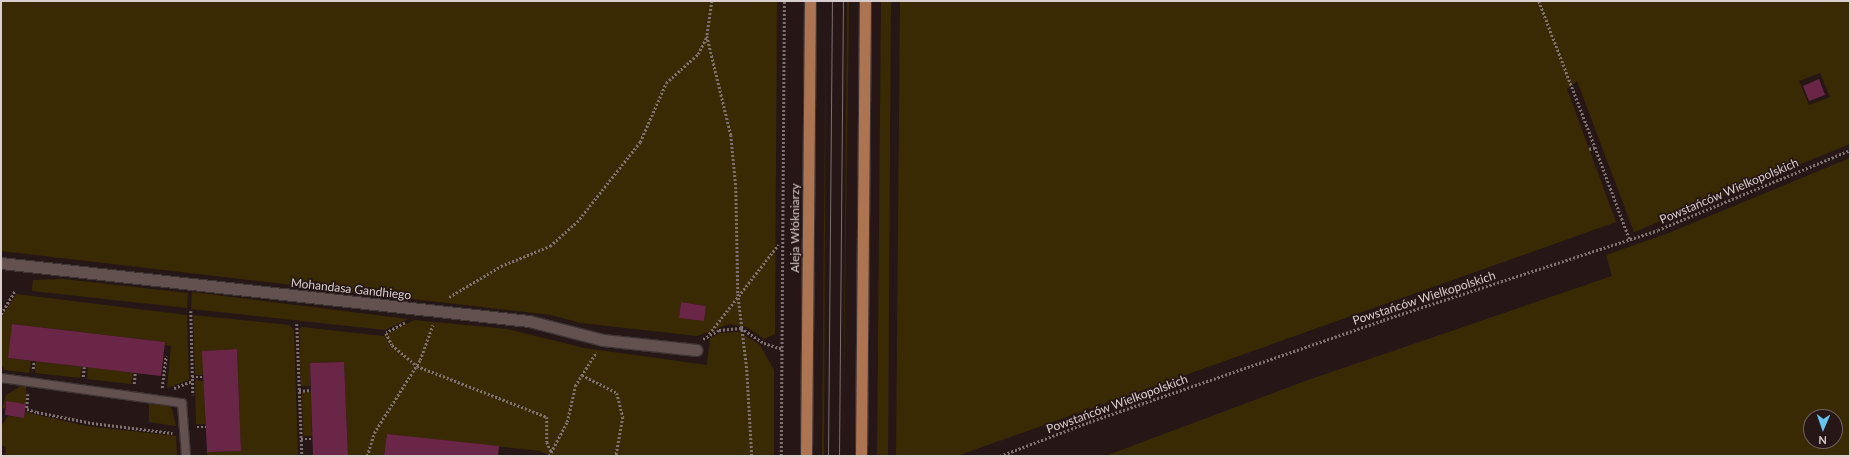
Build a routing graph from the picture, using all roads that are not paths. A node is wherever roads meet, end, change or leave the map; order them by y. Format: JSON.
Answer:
{"nodes":[{"id":1,"x":810,"y":1,"type":"edge"},
{"id":2,"x":865,"y":1,"type":"edge"},
{"id":3,"x":1,"y":263,"type":"edge"},
{"id":4,"x":696,"y":350,"type":"road end"},
{"id":5,"x":1,"y":378,"type":"edge"},
{"id":6,"x":186,"y":456,"type":"edge"},
{"id":7,"x":806,"y":456,"type":"edge"},
{"id":8,"x":861,"y":456,"type":"edge"}],
"edges":[{"from":1,"to":7,"type":"main road","name":"Aleja Włókniarzy"},
{"from":2,"to":8,"type":"main road"},
{"from":3,"to":4,"type":"street","name":"Mohandasa Gandhiego"},
{"from":5,"to":6,"type":"lane"}]}
